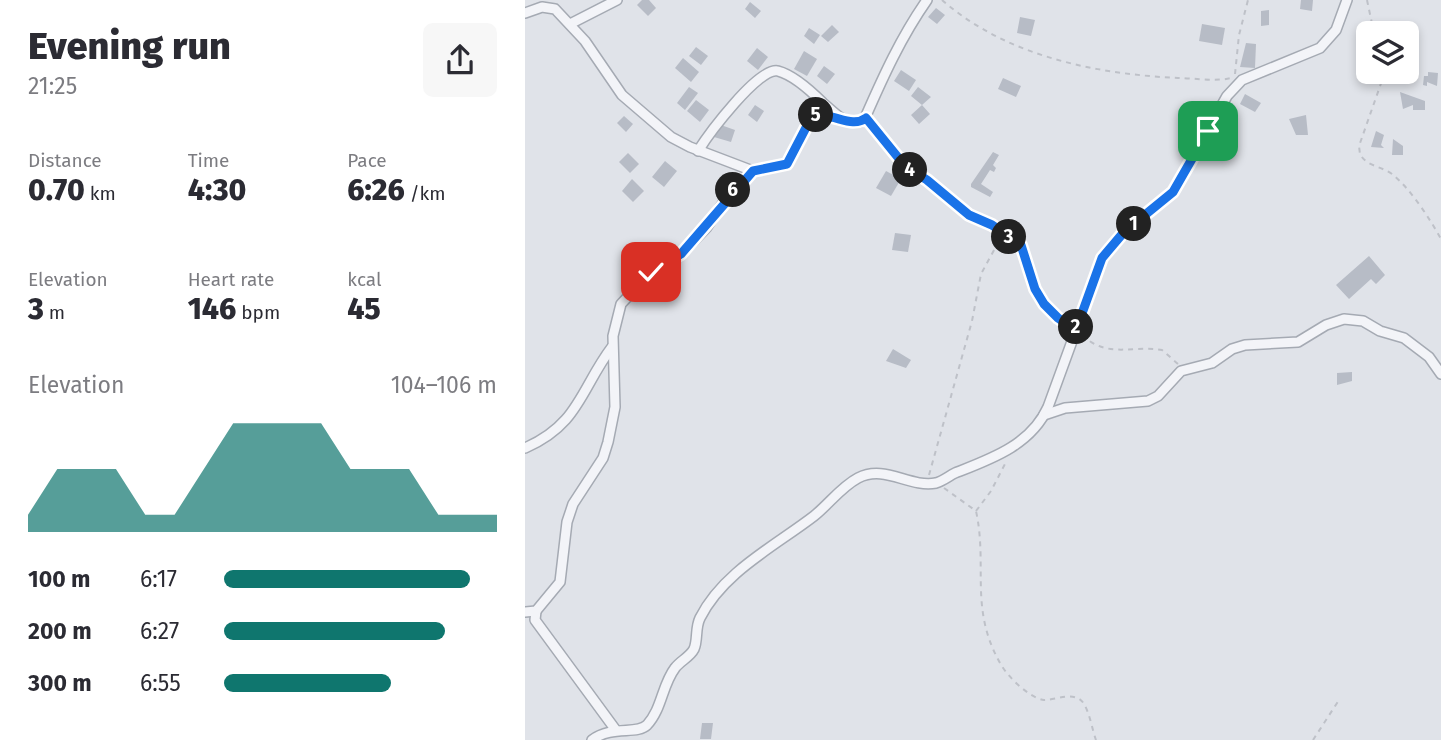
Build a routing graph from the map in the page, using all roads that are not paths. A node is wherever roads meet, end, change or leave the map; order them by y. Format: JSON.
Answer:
{"nodes":[{"id":1,"x":617,"y":0,"type":"edge"},
{"id":2,"x":927,"y":0,"type":"edge"},
{"id":3,"x":1347,"y":0,"type":"edge"},
{"id":4,"x":525,"y":13,"type":"edge"},
{"id":5,"x":570,"y":24,"type":"junction"},
{"id":6,"x":836,"y":116,"type":"junction"},
{"id":7,"x":866,"y":118,"type":"junction"},
{"id":8,"x":698,"y":151,"type":"junction"},
{"id":9,"x":753,"y":171,"type":"junction"},
{"id":10,"x":1075,"y":330,"type":"junction"},
{"id":11,"x":612,"y":347,"type":"junction"},
{"id":12,"x":1441,"y":374,"type":"edge"},
{"id":13,"x":1044,"y":415,"type":"junction"},
{"id":14,"x":525,"y":448,"type":"edge"},
{"id":15,"x":536,"y":611,"type":"junction"},
{"id":16,"x":525,"y":612,"type":"edge"},
{"id":17,"x":615,"y":729,"type":"junction"},
{"id":18,"x":592,"y":740,"type":"edge"}],
"edges":[{"from":1,"to":5,"type":"street"},
{"from":2,"to":7,"type":"street"},
{"from":3,"to":10,"type":"street"},
{"from":4,"to":5,"type":"street"},
{"from":5,"to":8,"type":"street"},
{"from":6,"to":7,"type":"street"},
{"from":6,"to":8,"type":"street"},
{"from":6,"to":9,"type":"street"},
{"from":7,"to":10,"type":"street"},
{"from":8,"to":9,"type":"street"},
{"from":9,"to":11,"type":"street"},
{"from":10,"to":13,"type":"street"},
{"from":11,"to":14,"type":"street"},
{"from":11,"to":15,"type":"street"},
{"from":12,"to":13,"type":"street"},
{"from":13,"to":17,"type":"street"},
{"from":15,"to":16,"type":"street"},
{"from":15,"to":17,"type":"street"},
{"from":17,"to":18,"type":"street"}]}
